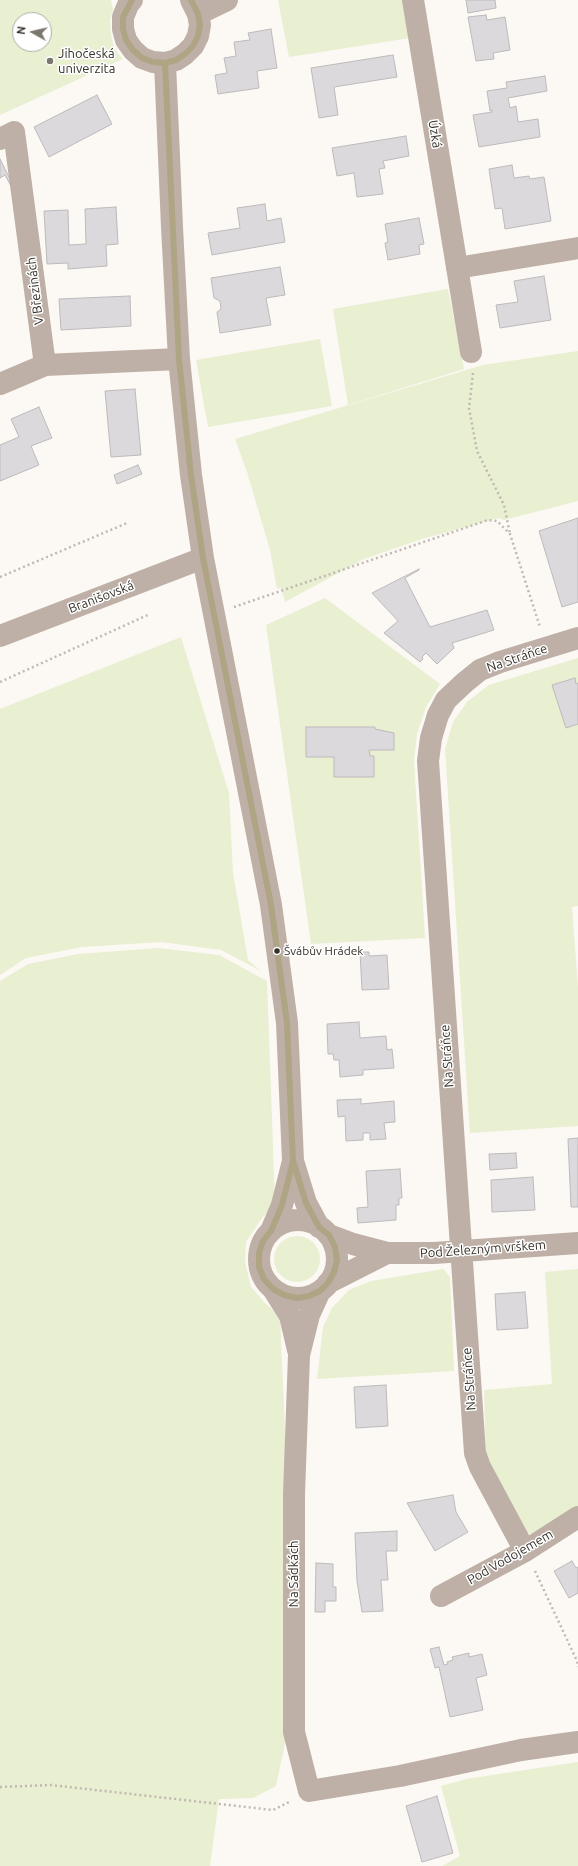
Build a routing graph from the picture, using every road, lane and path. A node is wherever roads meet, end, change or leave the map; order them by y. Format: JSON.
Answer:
{"nodes":[{"id":1,"x":132,"y":0,"type":"edge"},
{"id":2,"x":227,"y":0,"type":"edge"},
{"id":3,"x":413,"y":0,"type":"edge"},
{"id":4,"x":194,"y":7,"type":"edge"},
{"id":5,"x":165,"y":63,"type":"junction"},
{"id":6,"x":0,"y":139,"type":"edge"},
{"id":7,"x":578,"y":248,"type":"edge"},
{"id":8,"x":458,"y":268,"type":"junction"},
{"id":9,"x":471,"y":352,"type":"joint"},
{"id":10,"x":180,"y":359,"type":"junction"},
{"id":11,"x":45,"y":365,"type":"junction"},
{"id":12,"x":0,"y":384,"type":"edge"},
{"id":13,"x":126,"y":523,"type":"dead end"},
{"id":14,"x":510,"y":534,"type":"junction"},
{"id":15,"x":203,"y":558,"type":"junction"},
{"id":16,"x":0,"y":577,"type":"edge"},
{"id":17,"x":150,"y":614,"type":"dead end"},
{"id":18,"x":214,"y":614,"type":"junction"},
{"id":19,"x":0,"y":636,"type":"edge"},
{"id":20,"x":578,"y":638,"type":"edge"},
{"id":21,"x":546,"y":648,"type":"junction"},
{"id":22,"x":0,"y":682,"type":"edge"},
{"id":23,"x":293,"y":1160,"type":"junction"},
{"id":24,"x":271,"y":1231,"type":"junction"},
{"id":25,"x":324,"y":1231,"type":"junction"},
{"id":26,"x":578,"y":1243,"type":"edge"},
{"id":27,"x":460,"y":1252,"type":"junction"},
{"id":28,"x":387,"y":1253,"type":"junction"},
{"id":29,"x":324,"y":1287,"type":"junction"},
{"id":30,"x":273,"y":1289,"type":"junction"},
{"id":31,"x":299,"y":1355,"type":"junction"},
{"id":32,"x":578,"y":1517,"type":"edge"},
{"id":33,"x":525,"y":1551,"type":"junction"},
{"id":34,"x":441,"y":1596,"type":"dead end"},
{"id":35,"x":578,"y":1667,"type":"edge"},
{"id":36,"x":578,"y":1742,"type":"edge"},
{"id":37,"x":0,"y":1787,"type":"edge"},
{"id":38,"x":309,"y":1791,"type":"junction"}],
"edges":[{"from":1,"to":5,"type":"street"},
{"from":2,"to":4,"type":"street"},
{"from":3,"to":8,"type":"street","name":"Úzká"},
{"from":4,"to":5,"type":"street"},
{"from":5,"to":10,"type":"street"},
{"from":6,"to":11,"type":"street","name":"V Březinách"},
{"from":7,"to":8,"type":"street"},
{"from":8,"to":9,"type":"street","name":"Úzká"},
{"from":9,"to":14,"type":"path"},
{"from":10,"to":11,"type":"street"},
{"from":10,"to":15,"type":"street"},
{"from":11,"to":12,"type":"street"},
{"from":13,"to":16,"type":"path"},
{"from":14,"to":18,"type":"path"},
{"from":14,"to":21,"type":"path"},
{"from":15,"to":18,"type":"street"},
{"from":15,"to":19,"type":"street","name":"Branišovská"},
{"from":17,"to":22,"type":"path"},
{"from":18,"to":23,"type":"street"},
{"from":20,"to":21,"type":"street","name":"Na Stráňce"},
{"from":21,"to":27,"type":"street","name":"Na Stráňce"},
{"from":23,"to":24,"type":"street"},
{"from":23,"to":25,"type":"street"},
{"from":24,"to":25,"type":"street"},
{"from":24,"to":30,"type":"street"},
{"from":25,"to":28,"type":"street","name":"Pod Železným vrškem"},
{"from":25,"to":29,"type":"street"},
{"from":26,"to":27,"type":"street","name":"Pod Železným vrškem"},
{"from":27,"to":28,"type":"street","name":"Pod Železným vrškem"},
{"from":27,"to":33,"type":"street","name":"Na Stráňce"},
{"from":28,"to":29,"type":"street","name":"Pod Železným vrškem"},
{"from":29,"to":30,"type":"street"},
{"from":29,"to":31,"type":"street","name":"Na Sádkách"},
{"from":30,"to":31,"type":"street","name":"Na Sádkách"},
{"from":31,"to":38,"type":"street","name":"Na Sádkách"},
{"from":32,"to":33,"type":"street","name":"Pod Vodojemem"},
{"from":33,"to":34,"type":"street","name":"Pod Vodojemem"},
{"from":33,"to":35,"type":"path"},
{"from":36,"to":38,"type":"street"},
{"from":37,"to":38,"type":"path"}]}
